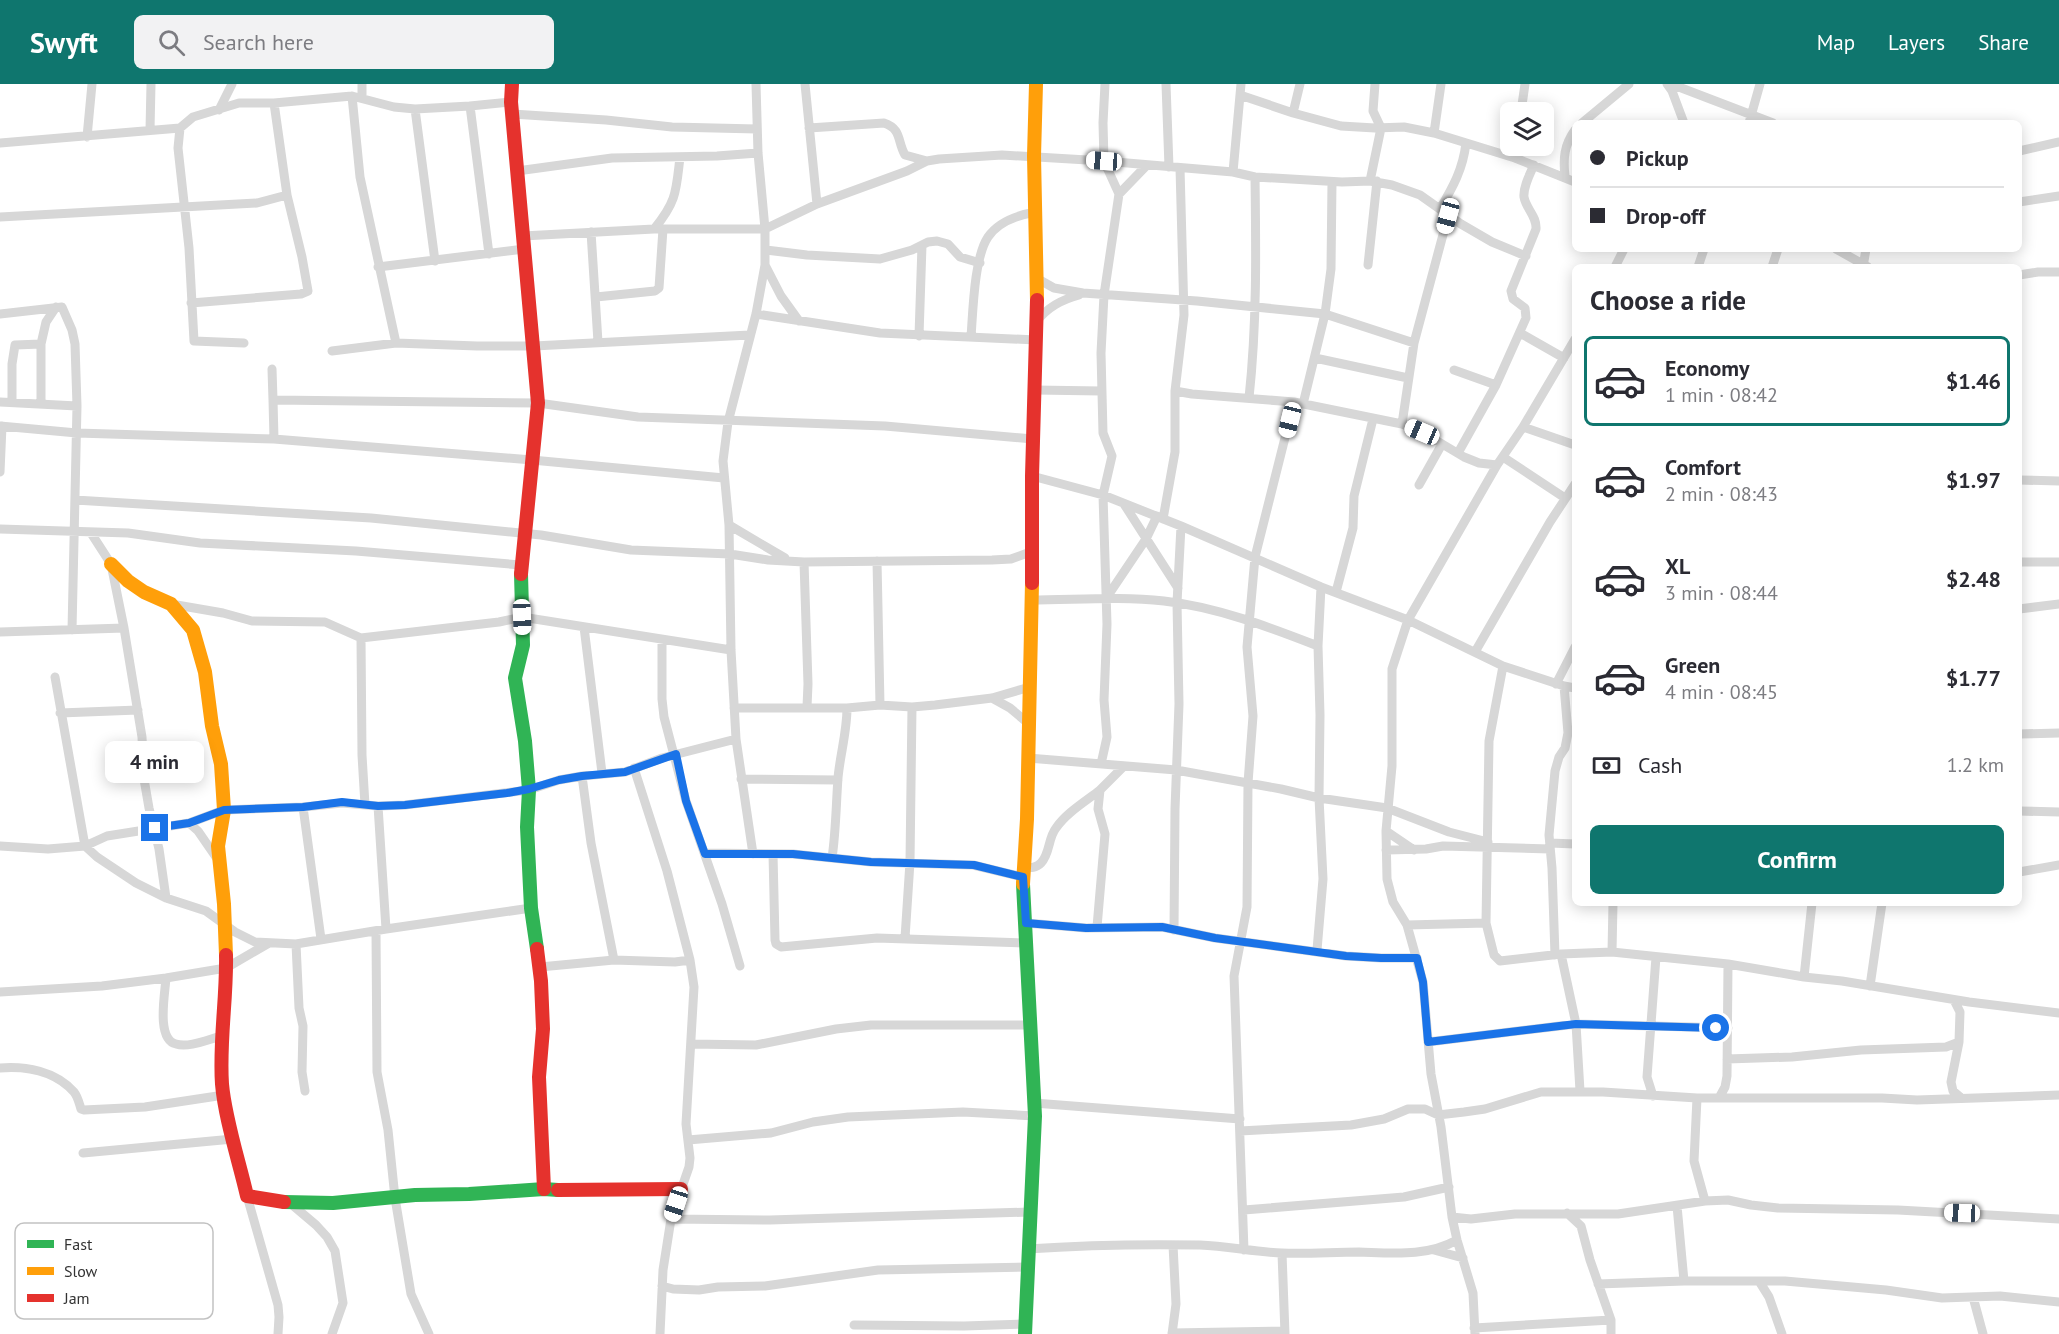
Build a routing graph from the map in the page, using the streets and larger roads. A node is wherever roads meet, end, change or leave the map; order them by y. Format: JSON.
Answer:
{"nodes":[{"id":1,"x":92,"y":84,"type":"edge"},
{"id":2,"x":151,"y":84,"type":"edge"},
{"id":3,"x":232,"y":84,"type":"edge"},
{"id":4,"x":362,"y":84,"type":"edge"},
{"id":5,"x":512,"y":84,"type":"edge"},
{"id":6,"x":756,"y":84,"type":"edge"},
{"id":7,"x":805,"y":84,"type":"edge"},
{"id":8,"x":1036,"y":84,"type":"edge"},
{"id":9,"x":1105,"y":84,"type":"edge"},
{"id":10,"x":1166,"y":84,"type":"edge"},
{"id":11,"x":1240,"y":84,"type":"edge"},
{"id":12,"x":1299,"y":84,"type":"edge"},
{"id":13,"x":1376,"y":84,"type":"edge"},
{"id":14,"x":1441,"y":84,"type":"edge"},
{"id":15,"x":1525,"y":84,"type":"edge"},
{"id":16,"x":1629,"y":84,"type":"edge"},
{"id":17,"x":1669,"y":84,"type":"edge"},
{"id":18,"x":1760,"y":84,"type":"edge"},
{"id":19,"x":1240,"y":95,"type":"junction"},
{"id":20,"x":352,"y":96,"type":"junction"},
{"id":21,"x":362,"y":98,"type":"junction"},
{"id":22,"x":1522,"y":102,"type":"edge"},
{"id":23,"x":274,"y":103,"type":"junction"},
{"id":24,"x":470,"y":106,"type":"junction"},
{"id":25,"x":511,"y":108,"type":"junction"},
{"id":26,"x":415,"y":109,"type":"junction"},
{"id":27,"x":219,"y":110,"type":"junction"},
{"id":28,"x":1293,"y":113,"type":"junction"},
{"id":29,"x":1750,"y":119,"type":"edge"},
{"id":30,"x":1589,"y":120,"type":"edge"},
{"id":31,"x":1683,"y":120,"type":"edge"},
{"id":32,"x":180,"y":128,"type":"junction"},
{"id":33,"x":809,"y":128,"type":"junction"},
{"id":34,"x":1381,"y":128,"type":"junction"},
{"id":35,"x":757,"y":129,"type":"junction"},
{"id":36,"x":150,"y":130,"type":"junction"},
{"id":37,"x":1434,"y":134,"type":"junction"},
{"id":38,"x":1572,"y":135,"type":"edge"},
{"id":39,"x":87,"y":137,"type":"junction"},
{"id":40,"x":2059,"y":142,"type":"edge"},
{"id":41,"x":0,"y":143,"type":"edge"},
{"id":42,"x":1466,"y":143,"type":"junction"},
{"id":43,"x":2022,"y":150,"type":"edge"},
{"id":44,"x":758,"y":153,"type":"junction"},
{"id":45,"x":1034,"y":156,"type":"junction"},
{"id":46,"x":680,"y":157,"type":"junction"},
{"id":47,"x":1563,"y":157,"type":"junction"},
{"id":48,"x":1515,"y":158,"type":"joint"},
{"id":49,"x":927,"y":161,"type":"junction"},
{"id":50,"x":1104,"y":161,"type":"junction"},
{"id":51,"x":1147,"y":165,"type":"junction"},
{"id":52,"x":1534,"y":165,"type":"junction"},
{"id":53,"x":1170,"y":167,"type":"junction"},
{"id":54,"x":1180,"y":168,"type":"junction"},
{"id":55,"x":1548,"y":170,"type":"junction"},
{"id":56,"x":517,"y":171,"type":"junction"},
{"id":57,"x":1233,"y":172,"type":"junction"},
{"id":58,"x":1565,"y":176,"type":"junction"},
{"id":59,"x":1255,"y":177,"type":"junction"},
{"id":60,"x":1572,"y":180,"type":"edge"},
{"id":61,"x":1373,"y":181,"type":"junction"},
{"id":62,"x":1332,"y":182,"type":"junction"},
{"id":63,"x":1119,"y":194,"type":"junction"},
{"id":64,"x":287,"y":195,"type":"junction"},
{"id":65,"x":2059,"y":196,"type":"edge"},
{"id":66,"x":2022,"y":202,"type":"edge"},
{"id":67,"x":817,"y":204,"type":"junction"},
{"id":68,"x":184,"y":207,"type":"junction"},
{"id":69,"x":1440,"y":209,"type":"junction"},
{"id":70,"x":1036,"y":212,"type":"junction"},
{"id":71,"x":1448,"y":216,"type":"junction"},
{"id":72,"x":0,"y":217,"type":"edge"},
{"id":73,"x":659,"y":229,"type":"junction"},
{"id":74,"x":765,"y":229,"type":"junction"},
{"id":75,"x":591,"y":232,"type":"junction"},
{"id":76,"x":524,"y":242,"type":"junction"},
{"id":77,"x":922,"y":245,"type":"junction"},
{"id":78,"x":766,"y":250,"type":"junction"},
{"id":79,"x":1841,"y":252,"type":"edge"},
{"id":80,"x":489,"y":254,"type":"junction"},
{"id":81,"x":1526,"y":256,"type":"junction"},
{"id":82,"x":435,"y":261,"type":"junction"},
{"id":83,"x":980,"y":263,"type":"junction"},
{"id":84,"x":1862,"y":264,"type":"edge"},
{"id":85,"x":765,"y":265,"type":"junction"},
{"id":86,"x":1368,"y":265,"type":"dead end"},
{"id":87,"x":378,"y":267,"type":"junction"},
{"id":88,"x":2059,"y":272,"type":"edge"},
{"id":89,"x":2022,"y":275,"type":"edge"},
{"id":90,"x":1038,"y":279,"type":"junction"},
{"id":91,"x":1083,"y":293,"type":"junction"},
{"id":92,"x":1104,"y":295,"type":"junction"},
{"id":93,"x":596,"y":297,"type":"junction"},
{"id":94,"x":1184,"y":300,"type":"junction"},
{"id":95,"x":191,"y":303,"type":"junction"},
{"id":96,"x":1256,"y":306,"type":"junction"},
{"id":97,"x":56,"y":307,"type":"junction"},
{"id":98,"x":0,"y":314,"type":"edge"},
{"id":99,"x":756,"y":314,"type":"junction"},
{"id":100,"x":1325,"y":314,"type":"junction"},
{"id":101,"x":798,"y":321,"type":"junction"},
{"id":102,"x":1036,"y":322,"type":"junction"},
{"id":103,"x":1520,"y":333,"type":"junction"},
{"id":104,"x":750,"y":335,"type":"junction"},
{"id":105,"x":919,"y":336,"type":"junction"},
{"id":106,"x":971,"y":337,"type":"junction"},
{"id":107,"x":1036,"y":340,"type":"junction"},
{"id":108,"x":598,"y":342,"type":"junction"},
{"id":109,"x":244,"y":343,"type":"dead end"},
{"id":110,"x":396,"y":343,"type":"junction"},
{"id":111,"x":1414,"y":343,"type":"junction"},
{"id":112,"x":41,"y":344,"type":"junction"},
{"id":113,"x":1572,"y":344,"type":"edge"},
{"id":114,"x":534,"y":346,"type":"junction"},
{"id":115,"x":332,"y":351,"type":"dead end"},
{"id":116,"x":1315,"y":358,"type":"junction"},
{"id":117,"x":1564,"y":358,"type":"junction"},
{"id":118,"x":0,"y":363,"type":"edge"},
{"id":119,"x":12,"y":364,"type":"junction"},
{"id":120,"x":272,"y":369,"type":"dead end"},
{"id":121,"x":1454,"y":370,"type":"dead end"},
{"id":122,"x":1408,"y":378,"type":"junction"},
{"id":123,"x":1496,"y":385,"type":"junction"},
{"id":124,"x":1035,"y":390,"type":"junction"},
{"id":125,"x":1101,"y":391,"type":"junction"},
{"id":126,"x":1175,"y":391,"type":"junction"},
{"id":127,"x":1249,"y":398,"type":"junction"},
{"id":128,"x":273,"y":400,"type":"junction"},
{"id":129,"x":0,"y":402,"type":"edge"},
{"id":130,"x":12,"y":402,"type":"junction"},
{"id":131,"x":538,"y":403,"type":"junction"},
{"id":132,"x":1299,"y":403,"type":"junction"},
{"id":133,"x":40,"y":404,"type":"junction"},
{"id":134,"x":77,"y":406,"type":"junction"},
{"id":135,"x":1373,"y":419,"type":"junction"},
{"id":136,"x":728,"y":422,"type":"junction"},
{"id":137,"x":1402,"y":424,"type":"junction"},
{"id":138,"x":1,"y":426,"type":"edge"},
{"id":139,"x":1523,"y":427,"type":"junction"},
{"id":140,"x":77,"y":432,"type":"junction"},
{"id":141,"x":274,"y":439,"type":"junction"},
{"id":142,"x":1033,"y":439,"type":"junction"},
{"id":143,"x":1572,"y":441,"type":"edge"},
{"id":144,"x":1442,"y":444,"type":"junction"},
{"id":145,"x":1458,"y":453,"type":"junction"},
{"id":146,"x":532,"y":460,"type":"junction"},
{"id":147,"x":1500,"y":461,"type":"junction"},
{"id":148,"x":0,"y":472,"type":"edge"},
{"id":149,"x":1032,"y":476,"type":"junction"},
{"id":150,"x":724,"y":478,"type":"junction"},
{"id":151,"x":2022,"y":480,"type":"edge"},
{"id":152,"x":2059,"y":481,"type":"edge"},
{"id":153,"x":1419,"y":485,"type":"dead end"},
{"id":154,"x":1572,"y":488,"type":"edge"},
{"id":155,"x":1103,"y":495,"type":"junction"},
{"id":156,"x":1565,"y":498,"type":"junction"},
{"id":157,"x":75,"y":500,"type":"junction"},
{"id":158,"x":1124,"y":504,"type":"junction"},
{"id":159,"x":1160,"y":518,"type":"junction"},
{"id":160,"x":729,"y":525,"type":"junction"},
{"id":161,"x":1181,"y":526,"type":"junction"},
{"id":162,"x":0,"y":529,"type":"edge"},
{"id":163,"x":73,"y":533,"type":"junction"},
{"id":164,"x":91,"y":533,"type":"junction"},
{"id":165,"x":525,"y":533,"type":"junction"},
{"id":166,"x":1146,"y":539,"type":"junction"},
{"id":167,"x":1033,"y":551,"type":"junction"},
{"id":168,"x":730,"y":554,"type":"junction"},
{"id":169,"x":1255,"y":557,"type":"junction"},
{"id":170,"x":790,"y":561,"type":"junction"},
{"id":171,"x":878,"y":561,"type":"junction"},
{"id":172,"x":804,"y":562,"type":"junction"},
{"id":173,"x":2022,"y":562,"type":"edge"},
{"id":174,"x":2059,"y":562,"type":"edge"},
{"id":175,"x":111,"y":564,"type":"junction"},
{"id":176,"x":521,"y":565,"type":"junction"},
{"id":177,"x":1322,"y":587,"type":"junction"},
{"id":178,"x":1178,"y":588,"type":"junction"},
{"id":179,"x":1336,"y":592,"type":"junction"},
{"id":180,"x":1031,"y":600,"type":"junction"},
{"id":181,"x":1105,"y":600,"type":"junction"},
{"id":182,"x":1177,"y":603,"type":"junction"},
{"id":183,"x":2059,"y":603,"type":"edge"},
{"id":184,"x":171,"y":604,"type":"junction"},
{"id":185,"x":2022,"y":609,"type":"edge"},
{"id":186,"x":522,"y":617,"type":"junction"},
{"id":187,"x":1407,"y":620,"type":"junction"},
{"id":188,"x":1249,"y":621,"type":"junction"},
{"id":189,"x":584,"y":627,"type":"junction"},
{"id":190,"x":124,"y":628,"type":"junction"},
{"id":191,"x":72,"y":630,"type":"junction"},
{"id":192,"x":0,"y":632,"type":"edge"},
{"id":193,"x":361,"y":638,"type":"junction"},
{"id":194,"x":662,"y":640,"type":"junction"},
{"id":195,"x":1318,"y":646,"type":"junction"},
{"id":196,"x":731,"y":650,"type":"junction"},
{"id":197,"x":1475,"y":652,"type":"junction"},
{"id":198,"x":1572,"y":655,"type":"edge"},
{"id":199,"x":1503,"y":666,"type":"junction"},
{"id":200,"x":55,"y":677,"type":"dead end"},
{"id":201,"x":1560,"y":685,"type":"junction"},
{"id":202,"x":1030,"y":687,"type":"junction"},
{"id":203,"x":1572,"y":687,"type":"edge"},
{"id":204,"x":992,"y":698,"type":"junction"},
{"id":205,"x":880,"y":705,"type":"junction"},
{"id":206,"x":807,"y":707,"type":"junction"},
{"id":207,"x":912,"y":707,"type":"junction"},
{"id":208,"x":734,"y":708,"type":"junction"},
{"id":209,"x":847,"y":708,"type":"junction"},
{"id":210,"x":138,"y":710,"type":"junction"},
{"id":211,"x":60,"y":713,"type":"junction"},
{"id":212,"x":1029,"y":724,"type":"junction"},
{"id":213,"x":2022,"y":734,"type":"edge"},
{"id":214,"x":2059,"y":734,"type":"edge"},
{"id":215,"x":736,"y":739,"type":"junction"},
{"id":216,"x":1563,"y":751,"type":"junction"},
{"id":217,"x":1572,"y":752,"type":"edge"},
{"id":218,"x":676,"y":754,"type":"junction"},
{"id":219,"x":1028,"y":758,"type":"junction"},
{"id":220,"x":1101,"y":764,"type":"junction"},
{"id":221,"x":1124,"y":766,"type":"junction"},
{"id":222,"x":634,"y":768,"type":"junction"},
{"id":223,"x":1176,"y":770,"type":"junction"},
{"id":224,"x":602,"y":773,"type":"junction"},
{"id":225,"x":582,"y":776,"type":"junction"},
{"id":226,"x":741,"y":779,"type":"junction"},
{"id":227,"x":838,"y":780,"type":"junction"},
{"id":228,"x":1248,"y":783,"type":"junction"},
{"id":229,"x":529,"y":789,"type":"junction"},
{"id":230,"x":1100,"y":790,"type":"junction"},
{"id":231,"x":1318,"y":798,"type":"junction"},
{"id":232,"x":364,"y":805,"type":"junction"},
{"id":233,"x":378,"y":806,"type":"junction"},
{"id":234,"x":303,"y":807,"type":"junction"},
{"id":235,"x":1387,"y":808,"type":"junction"},
{"id":236,"x":224,"y":810,"type":"junction"},
{"id":237,"x":2022,"y":811,"type":"edge"},
{"id":238,"x":2059,"y":812,"type":"edge"},
{"id":239,"x":189,"y":823,"type":"junction"},
{"id":240,"x":155,"y":828,"type":"junction"},
{"id":241,"x":1386,"y":831,"type":"junction"},
{"id":242,"x":1572,"y":844,"type":"edge"},
{"id":243,"x":1488,"y":845,"type":"junction"},
{"id":244,"x":0,"y":846,"type":"edge"},
{"id":245,"x":85,"y":846,"type":"junction"},
{"id":246,"x":1550,"y":846,"type":"junction"},
{"id":247,"x":1386,"y":850,"type":"junction"},
{"id":248,"x":1414,"y":850,"type":"junction"},
{"id":249,"x":705,"y":854,"type":"junction"},
{"id":250,"x":753,"y":854,"type":"junction"},
{"id":251,"x":773,"y":854,"type":"junction"},
{"id":252,"x":832,"y":858,"type":"junction"},
{"id":253,"x":218,"y":860,"type":"junction"},
{"id":254,"x":910,"y":862,"type":"junction"},
{"id":255,"x":2059,"y":865,"type":"edge"},
{"id":256,"x":2022,"y":871,"type":"edge"},
{"id":257,"x":1023,"y":872,"type":"junction"},
{"id":258,"x":166,"y":898,"type":"junction"},
{"id":259,"x":1613,"y":906,"type":"edge"},
{"id":260,"x":1812,"y":906,"type":"edge"},
{"id":261,"x":1882,"y":906,"type":"edge"},
{"id":262,"x":531,"y":908,"type":"junction"},
{"id":263,"x":225,"y":923,"type":"junction"},
{"id":264,"x":1026,"y":923,"type":"junction"},
{"id":265,"x":1486,"y":923,"type":"junction"},
{"id":266,"x":1407,"y":925,"type":"junction"},
{"id":267,"x":1097,"y":927,"type":"junction"},
{"id":268,"x":386,"y":928,"type":"junction"},
{"id":269,"x":1174,"y":930,"type":"junction"},
{"id":270,"x":376,"y":931,"type":"junction"},
{"id":271,"x":905,"y":938,"type":"junction"},
{"id":272,"x":321,"y":939,"type":"junction"},
{"id":273,"x":1241,"y":942,"type":"junction"},
{"id":274,"x":269,"y":943,"type":"junction"},
{"id":275,"x":1027,"y":943,"type":"junction"},
{"id":276,"x":296,"y":944,"type":"junction"},
{"id":277,"x":1317,"y":950,"type":"junction"},
{"id":278,"x":1612,"y":951,"type":"junction"},
{"id":279,"x":1558,"y":955,"type":"junction"},
{"id":280,"x":1656,"y":957,"type":"junction"},
{"id":281,"x":1417,"y":958,"type":"junction"},
{"id":282,"x":614,"y":960,"type":"junction"},
{"id":283,"x":690,"y":960,"type":"junction"},
{"id":284,"x":1728,"y":964,"type":"junction"},
{"id":285,"x":740,"y":966,"type":"dead end"},
{"id":286,"x":540,"y":967,"type":"junction"},
{"id":287,"x":226,"y":968,"type":"junction"},
{"id":288,"x":1804,"y":977,"type":"junction"},
{"id":289,"x":166,"y":978,"type":"junction"},
{"id":290,"x":1870,"y":986,"type":"junction"},
{"id":291,"x":0,"y":992,"type":"edge"},
{"id":292,"x":1954,"y":1000,"type":"junction"},
{"id":293,"x":1969,"y":1002,"type":"junction"},
{"id":294,"x":1960,"y":1012,"type":"junction"},
{"id":295,"x":2059,"y":1013,"type":"edge"},
{"id":296,"x":1576,"y":1024,"type":"junction"},
{"id":297,"x":1031,"y":1025,"type":"junction"},
{"id":298,"x":1651,"y":1026,"type":"junction"},
{"id":299,"x":1728,"y":1028,"type":"junction"},
{"id":300,"x":222,"y":1036,"type":"junction"},
{"id":301,"x":1428,"y":1042,"type":"junction"},
{"id":302,"x":1959,"y":1042,"type":"junction"},
{"id":303,"x":691,"y":1044,"type":"junction"},
{"id":304,"x":1946,"y":1047,"type":"junction"},
{"id":305,"x":1956,"y":1058,"type":"junction"},
{"id":306,"x":1727,"y":1059,"type":"junction"},
{"id":307,"x":0,"y":1068,"type":"edge"},
{"id":308,"x":305,"y":1091,"type":"dead end"},
{"id":309,"x":1580,"y":1091,"type":"junction"},
{"id":310,"x":224,"y":1095,"type":"junction"},
{"id":311,"x":2059,"y":1095,"type":"edge"},
{"id":312,"x":1653,"y":1096,"type":"junction"},
{"id":313,"x":1960,"y":1097,"type":"junction"},
{"id":314,"x":1697,"y":1098,"type":"junction"},
{"id":315,"x":1719,"y":1098,"type":"junction"},
{"id":316,"x":1035,"y":1109,"type":"junction"},
{"id":317,"x":1438,"y":1115,"type":"junction"},
{"id":318,"x":1240,"y":1119,"type":"junction"},
{"id":319,"x":1240,"y":1131,"type":"junction"},
{"id":320,"x":233,"y":1139,"type":"junction"},
{"id":321,"x":688,"y":1140,"type":"junction"},
{"id":322,"x":83,"y":1153,"type":"dead end"},
{"id":323,"x":1449,"y":1187,"type":"junction"},
{"id":324,"x":544,"y":1189,"type":"junction"},
{"id":325,"x":681,"y":1189,"type":"junction"},
{"id":326,"x":247,"y":1196,"type":"junction"},
{"id":327,"x":395,"y":1198,"type":"junction"},
{"id":328,"x":1705,"y":1201,"type":"junction"},
{"id":329,"x":290,"y":1203,"type":"junction"},
{"id":330,"x":1677,"y":1206,"type":"junction"},
{"id":331,"x":1244,"y":1210,"type":"junction"},
{"id":332,"x":1029,"y":1212,"type":"junction"},
{"id":333,"x":1567,"y":1213,"type":"junction"},
{"id":334,"x":1452,"y":1217,"type":"junction"},
{"id":335,"x":671,"y":1219,"type":"junction"},
{"id":336,"x":2059,"y":1219,"type":"edge"},
{"id":337,"x":1457,"y":1240,"type":"junction"},
{"id":338,"x":1173,"y":1245,"type":"junction"},
{"id":339,"x":1028,"y":1249,"type":"junction"},
{"id":340,"x":1245,"y":1250,"type":"junction"},
{"id":341,"x":1432,"y":1250,"type":"junction"},
{"id":342,"x":1282,"y":1253,"type":"junction"},
{"id":343,"x":1463,"y":1258,"type":"junction"},
{"id":344,"x":1027,"y":1267,"type":"junction"},
{"id":345,"x":1684,"y":1281,"type":"junction"},
{"id":346,"x":1759,"y":1281,"type":"junction"},
{"id":347,"x":1598,"y":1284,"type":"junction"},
{"id":348,"x":662,"y":1286,"type":"junction"},
{"id":349,"x":1974,"y":1297,"type":"junction"},
{"id":350,"x":2059,"y":1302,"type":"edge"},
{"id":351,"x":1611,"y":1320,"type":"junction"},
{"id":352,"x":854,"y":1325,"type":"dead end"},
{"id":353,"x":1025,"y":1329,"type":"edge"},
{"id":354,"x":1474,"y":1331,"type":"edge"},
{"id":355,"x":1172,"y":1333,"type":"edge"},
{"id":356,"x":1285,"y":1333,"type":"edge"},
{"id":357,"x":278,"y":1334,"type":"edge"},
{"id":358,"x":332,"y":1334,"type":"edge"},
{"id":359,"x":429,"y":1334,"type":"edge"},
{"id":360,"x":660,"y":1334,"type":"edge"},
{"id":361,"x":1611,"y":1334,"type":"edge"},
{"id":362,"x":1782,"y":1334,"type":"edge"},
{"id":363,"x":1983,"y":1334,"type":"edge"}],
"edges":[{"from":1,"to":39,"type":"street"},
{"from":2,"to":36,"type":"street"},
{"from":3,"to":27,"type":"street"},
{"from":4,"to":21,"type":"street"},
{"from":5,"to":25,"type":"street"},
{"from":6,"to":35,"type":"street"},
{"from":7,"to":33,"type":"street"},
{"from":8,"to":45,"type":"street"},
{"from":9,"to":50,"type":"street"},
{"from":10,"to":53,"type":"street"},
{"from":11,"to":19,"type":"street"},
{"from":12,"to":28,"type":"street"},
{"from":13,"to":34,"type":"street"},
{"from":14,"to":37,"type":"street"},
{"from":15,"to":22,"type":"street"},
{"from":16,"to":30,"type":"street"},
{"from":17,"to":29,"type":"street"},
{"from":17,"to":31,"type":"street"},
{"from":18,"to":29,"type":"street"},
{"from":19,"to":28,"type":"street"},
{"from":19,"to":57,"type":"street"},
{"from":20,"to":21,"type":"street"},
{"from":20,"to":23,"type":"street"},
{"from":20,"to":87,"type":"street"},
{"from":21,"to":26,"type":"street"},
{"from":23,"to":27,"type":"street"},
{"from":23,"to":64,"type":"street"},
{"from":24,"to":25,"type":"street"},
{"from":24,"to":26,"type":"street"},
{"from":24,"to":80,"type":"street"},
{"from":25,"to":35,"type":"street"},
{"from":25,"to":56,"type":"street"},
{"from":26,"to":82,"type":"street"},
{"from":27,"to":32,"type":"street"},
{"from":28,"to":34,"type":"street"},
{"from":32,"to":36,"type":"street"},
{"from":32,"to":68,"type":"street"},
{"from":33,"to":49,"type":"street"},
{"from":33,"to":67,"type":"street"},
{"from":34,"to":37,"type":"street"},
{"from":34,"to":61,"type":"street"},
{"from":35,"to":44,"type":"street"},
{"from":36,"to":39,"type":"street"},
{"from":37,"to":42,"type":"street"},
{"from":38,"to":47,"type":"street"},
{"from":39,"to":41,"type":"street"},
{"from":40,"to":43,"type":"street"},
{"from":42,"to":48,"type":"street"},
{"from":42,"to":69,"type":"street"},
{"from":44,"to":46,"type":"street"},
{"from":44,"to":74,"type":"street"},
{"from":45,"to":49,"type":"street"},
{"from":45,"to":50,"type":"street"},
{"from":45,"to":70,"type":"street"},
{"from":46,"to":56,"type":"street"},
{"from":46,"to":73,"type":"street"},
{"from":47,"to":55,"type":"street"},
{"from":47,"to":58,"type":"street"},
{"from":48,"to":52,"type":"street"},
{"from":49,"to":67,"type":"street"},
{"from":50,"to":51,"type":"street"},
{"from":50,"to":63,"type":"street"},
{"from":51,"to":53,"type":"street"},
{"from":51,"to":63,"type":"street"},
{"from":52,"to":55,"type":"street"},
{"from":52,"to":81,"type":"street"},
{"from":53,"to":54,"type":"street"},
{"from":54,"to":57,"type":"street"},
{"from":54,"to":94,"type":"street"},
{"from":55,"to":58,"type":"street"},
{"from":56,"to":76,"type":"street"},
{"from":57,"to":59,"type":"street"},
{"from":58,"to":60,"type":"street"},
{"from":59,"to":62,"type":"street"},
{"from":59,"to":96,"type":"street"},
{"from":61,"to":62,"type":"street"},
{"from":61,"to":69,"type":"street"},
{"from":61,"to":86,"type":"street"},
{"from":62,"to":100,"type":"street"},
{"from":63,"to":92,"type":"street"},
{"from":64,"to":68,"type":"street"},
{"from":64,"to":95,"type":"street"},
{"from":65,"to":66,"type":"street"},
{"from":67,"to":74,"type":"street"},
{"from":68,"to":72,"type":"street"},
{"from":68,"to":95,"type":"street"},
{"from":69,"to":71,"type":"street"},
{"from":70,"to":83,"type":"street"},
{"from":70,"to":90,"type":"street"},
{"from":71,"to":81,"type":"street"},
{"from":71,"to":111,"type":"street"},
{"from":73,"to":74,"type":"street"},
{"from":73,"to":75,"type":"street"},
{"from":73,"to":93,"type":"street"},
{"from":74,"to":78,"type":"street"},
{"from":75,"to":76,"type":"street"},
{"from":75,"to":93,"type":"street"},
{"from":76,"to":80,"type":"street"},
{"from":76,"to":114,"type":"street"},
{"from":77,"to":78,"type":"street"},
{"from":77,"to":83,"type":"street"},
{"from":77,"to":105,"type":"street"},
{"from":78,"to":85,"type":"street"},
{"from":79,"to":84,"type":"street"},
{"from":80,"to":82,"type":"street"},
{"from":81,"to":103,"type":"street"},
{"from":82,"to":87,"type":"street"},
{"from":83,"to":106,"type":"street"},
{"from":85,"to":99,"type":"street"},
{"from":85,"to":101,"type":"street"},
{"from":87,"to":110,"type":"street"},
{"from":88,"to":89,"type":"street"},
{"from":90,"to":91,"type":"street"},
{"from":90,"to":102,"type":"street"},
{"from":91,"to":92,"type":"street"},
{"from":91,"to":102,"type":"street"},
{"from":92,"to":94,"type":"street"},
{"from":92,"to":125,"type":"street"},
{"from":93,"to":108,"type":"street"},
{"from":94,"to":96,"type":"street"},
{"from":94,"to":126,"type":"street"},
{"from":95,"to":109,"type":"street"},
{"from":96,"to":100,"type":"street"},
{"from":96,"to":127,"type":"street"},
{"from":97,"to":98,"type":"street"},
{"from":97,"to":112,"type":"street"},
{"from":97,"to":134,"type":"street"},
{"from":99,"to":101,"type":"street"},
{"from":99,"to":104,"type":"street"},
{"from":100,"to":111,"type":"street"},
{"from":100,"to":116,"type":"street"},
{"from":101,"to":105,"type":"street"},
{"from":102,"to":107,"type":"street"},
{"from":103,"to":117,"type":"street"},
{"from":103,"to":123,"type":"street"},
{"from":104,"to":108,"type":"street"},
{"from":104,"to":136,"type":"street"},
{"from":105,"to":106,"type":"street"},
{"from":106,"to":107,"type":"street"},
{"from":107,"to":124,"type":"street"},
{"from":108,"to":114,"type":"street"},
{"from":110,"to":114,"type":"street"},
{"from":110,"to":115,"type":"street"},
{"from":111,"to":122,"type":"street"},
{"from":112,"to":119,"type":"street"},
{"from":112,"to":133,"type":"street"},
{"from":113,"to":117,"type":"street"},
{"from":114,"to":131,"type":"street"},
{"from":116,"to":122,"type":"street"},
{"from":116,"to":132,"type":"street"},
{"from":117,"to":139,"type":"street"},
{"from":118,"to":119,"type":"street"},
{"from":119,"to":130,"type":"street"},
{"from":120,"to":128,"type":"street"},
{"from":121,"to":123,"type":"street"},
{"from":122,"to":137,"type":"street"},
{"from":123,"to":145,"type":"street"},
{"from":124,"to":125,"type":"street"},
{"from":124,"to":142,"type":"street"},
{"from":125,"to":155,"type":"street"},
{"from":126,"to":127,"type":"street"},
{"from":126,"to":159,"type":"street"},
{"from":127,"to":132,"type":"street"},
{"from":128,"to":131,"type":"street"},
{"from":128,"to":141,"type":"street"},
{"from":129,"to":130,"type":"street"},
{"from":130,"to":133,"type":"street"},
{"from":131,"to":136,"type":"street"},
{"from":131,"to":146,"type":"street"},
{"from":132,"to":135,"type":"street"},
{"from":132,"to":169,"type":"street"},
{"from":133,"to":134,"type":"street"},
{"from":134,"to":140,"type":"street"},
{"from":135,"to":137,"type":"street"},
{"from":135,"to":179,"type":"street"},
{"from":136,"to":142,"type":"street"},
{"from":136,"to":150,"type":"street"},
{"from":137,"to":144,"type":"street"},
{"from":138,"to":140,"type":"street"},
{"from":138,"to":148,"type":"street"},
{"from":139,"to":143,"type":"street"},
{"from":139,"to":147,"type":"street"},
{"from":140,"to":141,"type":"street"},
{"from":140,"to":157,"type":"street"},
{"from":141,"to":146,"type":"street"},
{"from":142,"to":149,"type":"street"},
{"from":144,"to":145,"type":"street"},
{"from":144,"to":153,"type":"street"},
{"from":145,"to":147,"type":"street"},
{"from":146,"to":150,"type":"street"},
{"from":146,"to":165,"type":"street"},
{"from":147,"to":156,"type":"street"},
{"from":147,"to":187,"type":"street"},
{"from":149,"to":155,"type":"street"},
{"from":149,"to":167,"type":"street"},
{"from":150,"to":160,"type":"street"},
{"from":151,"to":152,"type":"street"},
{"from":154,"to":156,"type":"street"},
{"from":155,"to":158,"type":"street"},
{"from":155,"to":181,"type":"street"},
{"from":156,"to":197,"type":"street"},
{"from":157,"to":163,"type":"street"},
{"from":157,"to":165,"type":"street"},
{"from":158,"to":159,"type":"street"},
{"from":158,"to":166,"type":"street"},
{"from":159,"to":161,"type":"street"},
{"from":159,"to":166,"type":"street"},
{"from":160,"to":168,"type":"street"},
{"from":160,"to":170,"type":"street"},
{"from":161,"to":169,"type":"street"},
{"from":161,"to":178,"type":"street"},
{"from":162,"to":163,"type":"street"},
{"from":163,"to":164,"type":"street"},
{"from":163,"to":191,"type":"street"},
{"from":164,"to":175,"type":"street"},
{"from":164,"to":176,"type":"street"},
{"from":165,"to":168,"type":"street"},
{"from":165,"to":176,"type":"street"},
{"from":166,"to":178,"type":"street"},
{"from":166,"to":181,"type":"street"},
{"from":167,"to":171,"type":"street"},
{"from":167,"to":180,"type":"street"},
{"from":168,"to":170,"type":"street"},
{"from":168,"to":196,"type":"street"},
{"from":169,"to":177,"type":"street"},
{"from":169,"to":188,"type":"street"},
{"from":170,"to":172,"type":"street"},
{"from":171,"to":172,"type":"street"},
{"from":171,"to":205,"type":"street"},
{"from":172,"to":206,"type":"street"},
{"from":173,"to":174,"type":"street"},
{"from":175,"to":184,"type":"street"},
{"from":175,"to":190,"type":"street"},
{"from":176,"to":186,"type":"street"},
{"from":177,"to":179,"type":"street"},
{"from":177,"to":195,"type":"street"},
{"from":178,"to":182,"type":"street"},
{"from":179,"to":187,"type":"street"},
{"from":180,"to":181,"type":"street"},
{"from":180,"to":202,"type":"street"},
{"from":181,"to":182,"type":"street"},
{"from":181,"to":220,"type":"street"},
{"from":182,"to":188,"type":"street"},
{"from":182,"to":223,"type":"street"},
{"from":183,"to":185,"type":"street"},
{"from":184,"to":193,"type":"street"},
{"from":184,"to":236,"type":"street"},
{"from":186,"to":189,"type":"street"},
{"from":186,"to":193,"type":"street"},
{"from":186,"to":229,"type":"street"},
{"from":187,"to":197,"type":"street"},
{"from":187,"to":235,"type":"street"},
{"from":188,"to":195,"type":"street"},
{"from":188,"to":228,"type":"street"},
{"from":189,"to":194,"type":"street"},
{"from":189,"to":224,"type":"street"},
{"from":190,"to":191,"type":"street"},
{"from":190,"to":210,"type":"street"},
{"from":191,"to":192,"type":"street"},
{"from":193,"to":232,"type":"street"},
{"from":194,"to":196,"type":"street"},
{"from":194,"to":218,"type":"street"},
{"from":195,"to":231,"type":"street"},
{"from":196,"to":208,"type":"street"},
{"from":197,"to":199,"type":"street"},
{"from":198,"to":201,"type":"street"},
{"from":199,"to":201,"type":"street"},
{"from":199,"to":243,"type":"street"},
{"from":200,"to":211,"type":"street"},
{"from":201,"to":203,"type":"street"},
{"from":201,"to":216,"type":"street"},
{"from":202,"to":204,"type":"street"},
{"from":202,"to":212,"type":"street"},
{"from":204,"to":207,"type":"street"},
{"from":204,"to":212,"type":"street"},
{"from":205,"to":207,"type":"street"},
{"from":205,"to":209,"type":"street"},
{"from":206,"to":208,"type":"street"},
{"from":206,"to":209,"type":"street"},
{"from":207,"to":254,"type":"street"},
{"from":208,"to":215,"type":"street"},
{"from":209,"to":227,"type":"street"},
{"from":210,"to":211,"type":"street"},
{"from":210,"to":240,"type":"street"},
{"from":211,"to":245,"type":"street"},
{"from":212,"to":219,"type":"street"},
{"from":213,"to":214,"type":"street"},
{"from":215,"to":218,"type":"street"},
{"from":215,"to":226,"type":"street"},
{"from":216,"to":217,"type":"street"},
{"from":216,"to":246,"type":"street"},
{"from":218,"to":222,"type":"street"},
{"from":218,"to":249,"type":"street"},
{"from":219,"to":220,"type":"street"},
{"from":219,"to":257,"type":"street"},
{"from":220,"to":221,"type":"street"},
{"from":221,"to":223,"type":"street"},
{"from":221,"to":230,"type":"street"},
{"from":222,"to":224,"type":"street"},
{"from":222,"to":283,"type":"street"},
{"from":223,"to":228,"type":"street"},
{"from":223,"to":269,"type":"street"},
{"from":224,"to":225,"type":"street"},
{"from":225,"to":229,"type":"street"},
{"from":225,"to":282,"type":"street"},
{"from":226,"to":227,"type":"street"},
{"from":226,"to":250,"type":"street"},
{"from":227,"to":252,"type":"street"},
{"from":228,"to":231,"type":"street"},
{"from":228,"to":273,"type":"street"},
{"from":229,"to":233,"type":"street"},
{"from":229,"to":262,"type":"street"},
{"from":230,"to":257,"type":"street"},
{"from":230,"to":267,"type":"street"},
{"from":231,"to":235,"type":"street"},
{"from":231,"to":277,"type":"street"},
{"from":232,"to":233,"type":"street"},
{"from":232,"to":234,"type":"street"},
{"from":233,"to":268,"type":"street"},
{"from":234,"to":236,"type":"street"},
{"from":234,"to":272,"type":"street"},
{"from":235,"to":241,"type":"street"},
{"from":235,"to":243,"type":"street"},
{"from":236,"to":239,"type":"street"},
{"from":236,"to":253,"type":"street"},
{"from":237,"to":238,"type":"street"},
{"from":239,"to":240,"type":"street"},
{"from":239,"to":253,"type":"street"},
{"from":240,"to":245,"type":"street"},
{"from":240,"to":258,"type":"street"},
{"from":241,"to":247,"type":"street"},
{"from":241,"to":248,"type":"street"},
{"from":242,"to":246,"type":"street"},
{"from":243,"to":246,"type":"street"},
{"from":243,"to":248,"type":"street"},
{"from":243,"to":265,"type":"street"},
{"from":244,"to":245,"type":"street"},
{"from":245,"to":258,"type":"street"},
{"from":246,"to":279,"type":"street"},
{"from":247,"to":248,"type":"street"},
{"from":247,"to":266,"type":"street"},
{"from":249,"to":250,"type":"street"},
{"from":249,"to":285,"type":"street"},
{"from":250,"to":251,"type":"street"},
{"from":251,"to":252,"type":"street"},
{"from":251,"to":271,"type":"street"},
{"from":252,"to":254,"type":"street"},
{"from":253,"to":263,"type":"street"},
{"from":254,"to":257,"type":"street"},
{"from":254,"to":271,"type":"street"},
{"from":255,"to":256,"type":"street"},
{"from":257,"to":264,"type":"street"},
{"from":258,"to":263,"type":"street"},
{"from":259,"to":278,"type":"street"},
{"from":260,"to":288,"type":"street"},
{"from":261,"to":290,"type":"street"},
{"from":262,"to":268,"type":"street"},
{"from":262,"to":286,"type":"street"},
{"from":263,"to":274,"type":"street"},
{"from":263,"to":287,"type":"street"},
{"from":264,"to":267,"type":"street"},
{"from":264,"to":275,"type":"street"},
{"from":265,"to":266,"type":"street"},
{"from":265,"to":279,"type":"street"},
{"from":266,"to":281,"type":"street"},
{"from":267,"to":269,"type":"street"},
{"from":268,"to":270,"type":"street"},
{"from":269,"to":273,"type":"street"},
{"from":270,"to":272,"type":"street"},
{"from":270,"to":327,"type":"street"},
{"from":271,"to":275,"type":"street"},
{"from":272,"to":276,"type":"street"},
{"from":273,"to":277,"type":"street"},
{"from":273,"to":318,"type":"street"},
{"from":274,"to":276,"type":"street"},
{"from":274,"to":287,"type":"street"},
{"from":275,"to":297,"type":"street"},
{"from":276,"to":308,"type":"street"},
{"from":277,"to":281,"type":"street"},
{"from":278,"to":279,"type":"street"},
{"from":278,"to":280,"type":"street"},
{"from":279,"to":296,"type":"street"},
{"from":280,"to":284,"type":"street"},
{"from":280,"to":298,"type":"street"},
{"from":281,"to":301,"type":"street"},
{"from":282,"to":283,"type":"street"},
{"from":282,"to":286,"type":"street"},
{"from":283,"to":303,"type":"street"},
{"from":284,"to":288,"type":"street"},
{"from":284,"to":299,"type":"street"},
{"from":286,"to":324,"type":"street"},
{"from":287,"to":289,"type":"street"},
{"from":287,"to":300,"type":"street"},
{"from":288,"to":290,"type":"street"},
{"from":289,"to":291,"type":"street"},
{"from":289,"to":300,"type":"street"},
{"from":290,"to":292,"type":"street"},
{"from":292,"to":293,"type":"street"},
{"from":292,"to":294,"type":"street"},
{"from":293,"to":294,"type":"street"},
{"from":293,"to":295,"type":"street"},
{"from":294,"to":302,"type":"street"},
{"from":296,"to":298,"type":"street"},
{"from":296,"to":301,"type":"street"},
{"from":296,"to":309,"type":"street"},
{"from":297,"to":303,"type":"street"},
{"from":297,"to":316,"type":"street"},
{"from":298,"to":299,"type":"street"},
{"from":298,"to":312,"type":"street"},
{"from":299,"to":306,"type":"street"},
{"from":300,"to":310,"type":"street"},
{"from":301,"to":317,"type":"street"},
{"from":302,"to":304,"type":"street"},
{"from":302,"to":305,"type":"street"},
{"from":303,"to":321,"type":"street"},
{"from":304,"to":305,"type":"street"},
{"from":304,"to":306,"type":"street"},
{"from":305,"to":313,"type":"street"},
{"from":306,"to":315,"type":"street"},
{"from":307,"to":310,"type":"street"},
{"from":309,"to":312,"type":"street"},
{"from":309,"to":317,"type":"street"},
{"from":310,"to":320,"type":"street"},
{"from":311,"to":313,"type":"street"},
{"from":312,"to":314,"type":"street"},
{"from":313,"to":315,"type":"street"},
{"from":314,"to":315,"type":"street"},
{"from":314,"to":328,"type":"street"},
{"from":316,"to":318,"type":"street"},
{"from":316,"to":321,"type":"street"},
{"from":316,"to":332,"type":"street"},
{"from":317,"to":319,"type":"street"},
{"from":317,"to":323,"type":"street"},
{"from":318,"to":319,"type":"street"},
{"from":319,"to":331,"type":"street"},
{"from":320,"to":322,"type":"street"},
{"from":320,"to":326,"type":"street"},
{"from":321,"to":325,"type":"street"},
{"from":323,"to":331,"type":"street"},
{"from":323,"to":334,"type":"street"},
{"from":324,"to":325,"type":"street"},
{"from":324,"to":327,"type":"street"},
{"from":325,"to":335,"type":"street"},
{"from":326,"to":329,"type":"street"},
{"from":326,"to":357,"type":"street"},
{"from":327,"to":329,"type":"street"},
{"from":327,"to":359,"type":"street"},
{"from":328,"to":330,"type":"street"},
{"from":328,"to":336,"type":"street"},
{"from":329,"to":358,"type":"street"},
{"from":330,"to":333,"type":"street"},
{"from":330,"to":345,"type":"street"},
{"from":331,"to":340,"type":"street"},
{"from":332,"to":335,"type":"street"},
{"from":332,"to":339,"type":"street"},
{"from":333,"to":334,"type":"street"},
{"from":333,"to":347,"type":"street"},
{"from":334,"to":337,"type":"street"},
{"from":335,"to":348,"type":"street"},
{"from":337,"to":341,"type":"street"},
{"from":337,"to":343,"type":"street"},
{"from":338,"to":339,"type":"street"},
{"from":338,"to":340,"type":"street"},
{"from":338,"to":355,"type":"street"},
{"from":339,"to":344,"type":"street"},
{"from":340,"to":342,"type":"street"},
{"from":341,"to":342,"type":"street"},
{"from":341,"to":343,"type":"street"},
{"from":342,"to":356,"type":"street"},
{"from":343,"to":354,"type":"street"},
{"from":344,"to":348,"type":"street"},
{"from":344,"to":353,"type":"street"},
{"from":345,"to":346,"type":"street"},
{"from":345,"to":347,"type":"street"},
{"from":346,"to":349,"type":"street"},
{"from":346,"to":362,"type":"street"},
{"from":347,"to":351,"type":"street"},
{"from":348,"to":360,"type":"street"},
{"from":349,"to":350,"type":"street"},
{"from":349,"to":363,"type":"street"},
{"from":351,"to":354,"type":"street"},
{"from":351,"to":361,"type":"street"},
{"from":352,"to":353,"type":"street"},
{"from":355,"to":356,"type":"street"}]}
